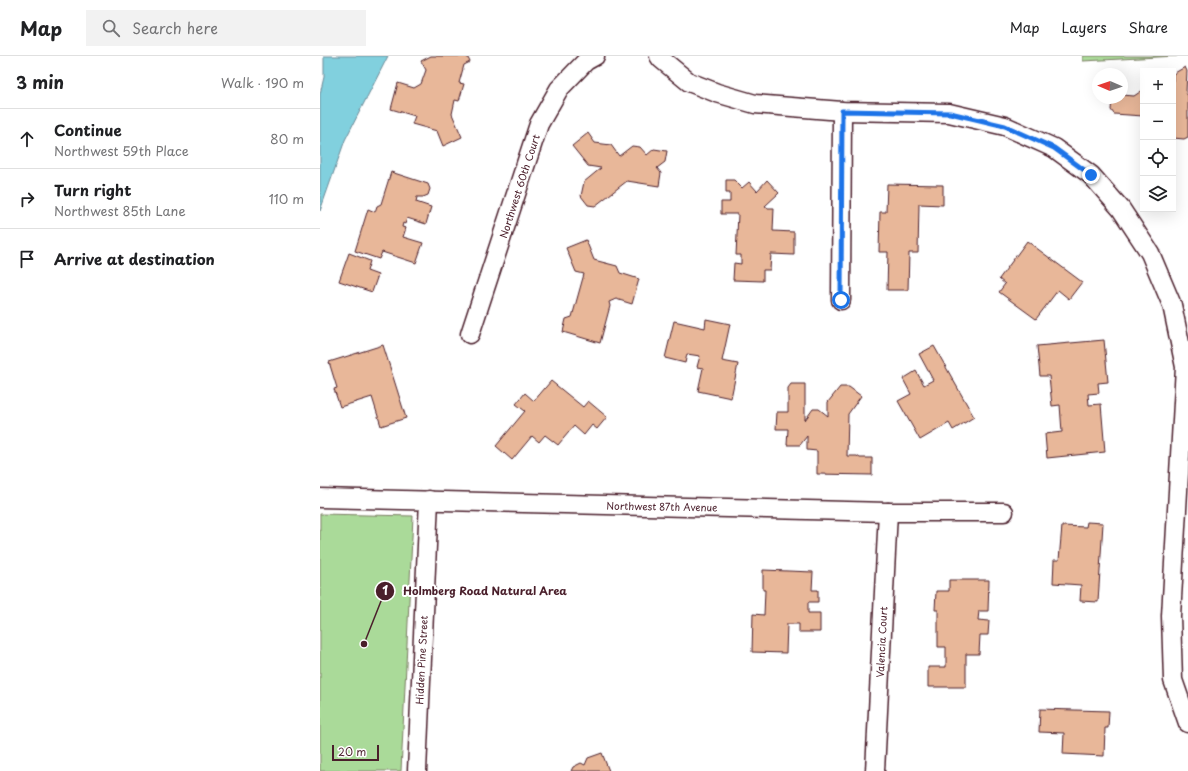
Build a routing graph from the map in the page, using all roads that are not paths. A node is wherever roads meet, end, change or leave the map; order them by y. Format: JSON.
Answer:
{"nodes":[{"id":1,"x":595,"y":56,"type":"edge"},
{"id":2,"x":659,"y":56,"type":"edge"},
{"id":3,"x":842,"y":111,"type":"junction"},
{"id":4,"x":841,"y":300,"type":"dead end"},
{"id":5,"x":470,"y":334,"type":"dead end"},
{"id":6,"x":320,"y":498,"type":"edge"},
{"id":7,"x":428,"y":500,"type":"junction"},
{"id":8,"x":888,"y":512,"type":"junction"},
{"id":9,"x":1004,"y":512,"type":"dead end"},
{"id":10,"x":1188,"y":723,"type":"edge"},
{"id":11,"x":417,"y":771,"type":"edge"},
{"id":12,"x":875,"y":771,"type":"edge"}],
"edges":[{"from":1,"to":5,"type":"street","name":"Northwest 60th Court"},
{"from":2,"to":3,"type":"street"},
{"from":3,"to":4,"type":"street"},
{"from":3,"to":10,"type":"street"},
{"from":6,"to":7,"type":"street","name":"Northwest 87th Avenue"},
{"from":7,"to":8,"type":"street","name":"Northwest 87th Avenue"},
{"from":7,"to":11,"type":"street","name":"Hidden Pine Street"},
{"from":8,"to":9,"type":"street","name":"Northwest 87th Avenue"},
{"from":8,"to":12,"type":"street","name":"Valencia Court"}]}
